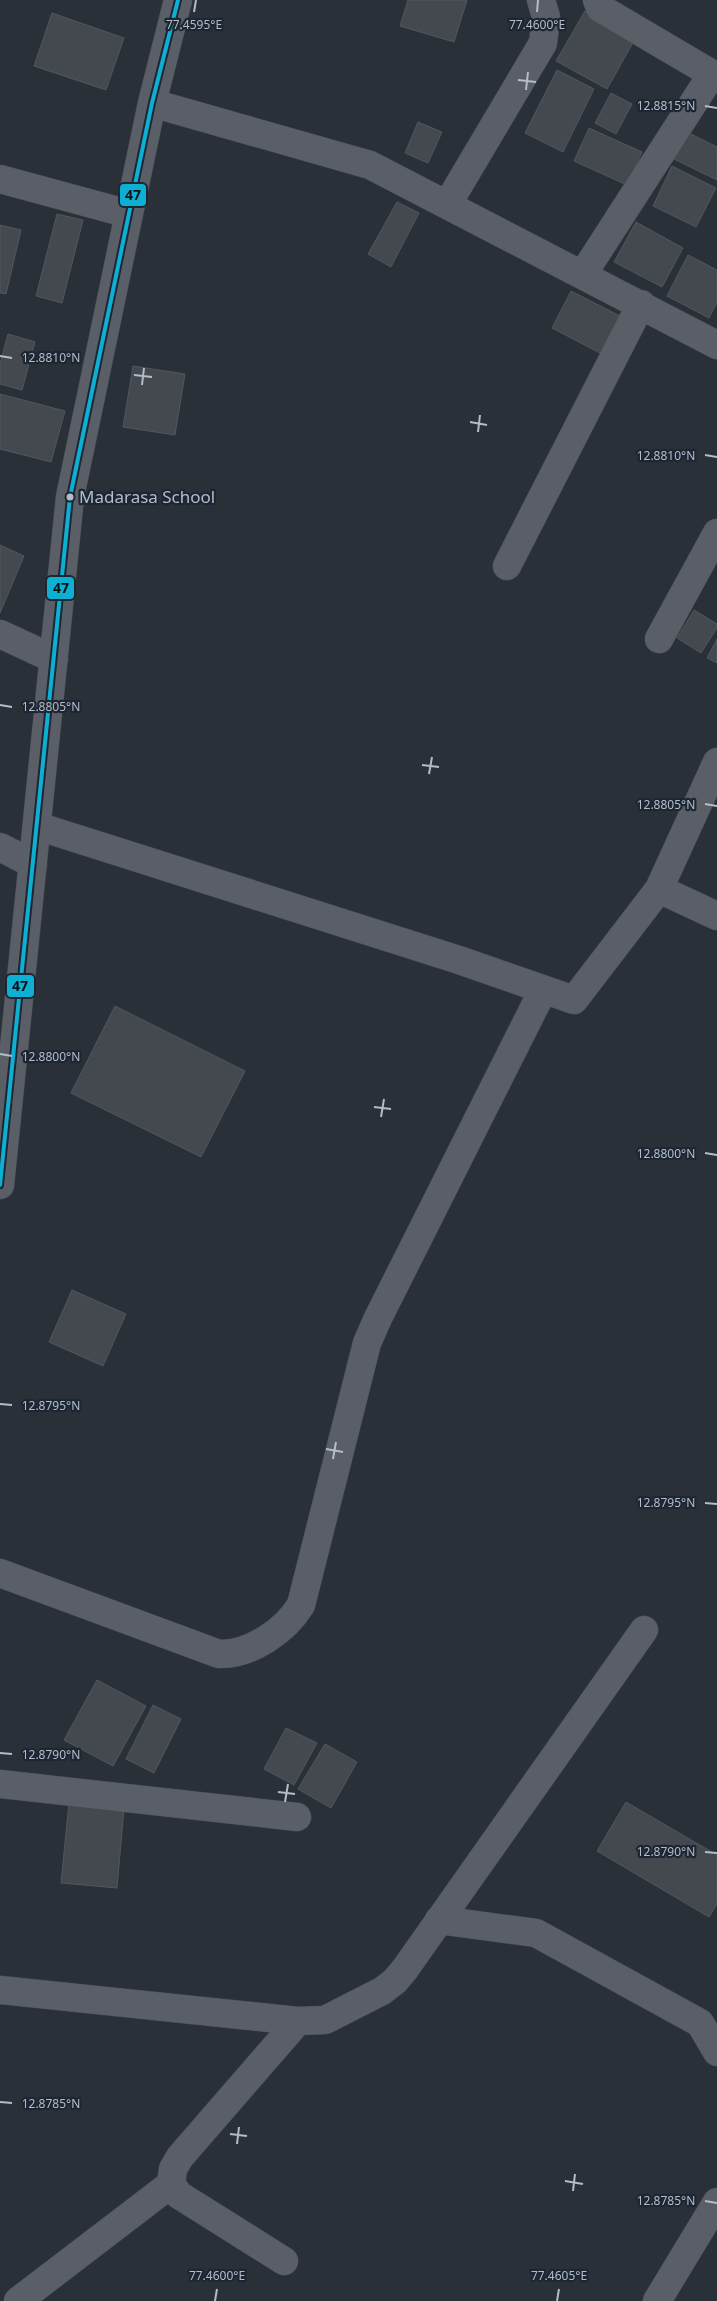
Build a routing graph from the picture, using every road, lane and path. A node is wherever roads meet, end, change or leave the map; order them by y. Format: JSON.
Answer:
{"nodes":[{"id":1,"x":178,"y":0,"type":"edge"},
{"id":2,"x":541,"y":0,"type":"edge"},
{"id":3,"x":597,"y":0,"type":"edge"},
{"id":4,"x":715,"y":71,"type":"edge"},
{"id":5,"x":152,"y":103,"type":"junction"},
{"id":6,"x":0,"y":178,"type":"edge"},
{"id":7,"x":447,"y":205,"type":"junction"},
{"id":8,"x":129,"y":214,"type":"junction"},
{"id":9,"x":583,"y":274,"type":"junction"},
{"id":10,"x":641,"y":304,"type":"junction"},
{"id":11,"x":717,"y":345,"type":"edge"},
{"id":12,"x":717,"y":533,"type":"edge"},
{"id":13,"x":507,"y":566,"type":"dead end"},
{"id":14,"x":0,"y":634,"type":"edge"},
{"id":15,"x":659,"y":640,"type":"dead end"},
{"id":16,"x":54,"y":659,"type":"junction"},
{"id":17,"x":717,"y":762,"type":"edge"},
{"id":18,"x":37,"y":826,"type":"junction"},
{"id":19,"x":0,"y":847,"type":"edge"},
{"id":20,"x":33,"y":864,"type":"junction"},
{"id":21,"x":659,"y":889,"type":"junction"},
{"id":22,"x":717,"y":916,"type":"edge"},
{"id":23,"x":543,"y":990,"type":"junction"},
{"id":24,"x":0,"y":1185,"type":"edge"},
{"id":25,"x":0,"y":1573,"type":"edge"},
{"id":26,"x":644,"y":1630,"type":"dead end"},
{"id":27,"x":0,"y":1784,"type":"edge"},
{"id":28,"x":297,"y":1817,"type":"dead end"},
{"id":29,"x":439,"y":1920,"type":"junction"},
{"id":30,"x":0,"y":1990,"type":"edge"},
{"id":31,"x":298,"y":2021,"type":"junction"},
{"id":32,"x":717,"y":2052,"type":"edge"},
{"id":33,"x":171,"y":2184,"type":"junction"},
{"id":34,"x":717,"y":2202,"type":"edge"},
{"id":35,"x":284,"y":2261,"type":"dead end"},
{"id":36,"x":18,"y":2301,"type":"edge"},
{"id":37,"x":658,"y":2301,"type":"edge"}],
"edges":[{"from":1,"to":5,"type":"street"},
{"from":2,"to":7,"type":"street"},
{"from":3,"to":4,"type":"street"},
{"from":4,"to":9,"type":"street"},
{"from":5,"to":7,"type":"street"},
{"from":5,"to":8,"type":"street"},
{"from":6,"to":8,"type":"street"},
{"from":7,"to":9,"type":"street"},
{"from":8,"to":16,"type":"street"},
{"from":9,"to":10,"type":"street"},
{"from":10,"to":11,"type":"street"},
{"from":10,"to":13,"type":"street"},
{"from":12,"to":15,"type":"street"},
{"from":14,"to":16,"type":"street"},
{"from":16,"to":18,"type":"street"},
{"from":17,"to":21,"type":"street"},
{"from":18,"to":20,"type":"street"},
{"from":18,"to":23,"type":"street"},
{"from":19,"to":20,"type":"street"},
{"from":20,"to":24,"type":"street"},
{"from":21,"to":22,"type":"street"},
{"from":21,"to":23,"type":"street"},
{"from":23,"to":25,"type":"street"},
{"from":26,"to":29,"type":"street"},
{"from":27,"to":28,"type":"street"},
{"from":29,"to":31,"type":"street"},
{"from":29,"to":32,"type":"street"},
{"from":30,"to":31,"type":"street"},
{"from":31,"to":33,"type":"street"},
{"from":33,"to":35,"type":"street"},
{"from":33,"to":36,"type":"street"},
{"from":34,"to":37,"type":"street"}]}
